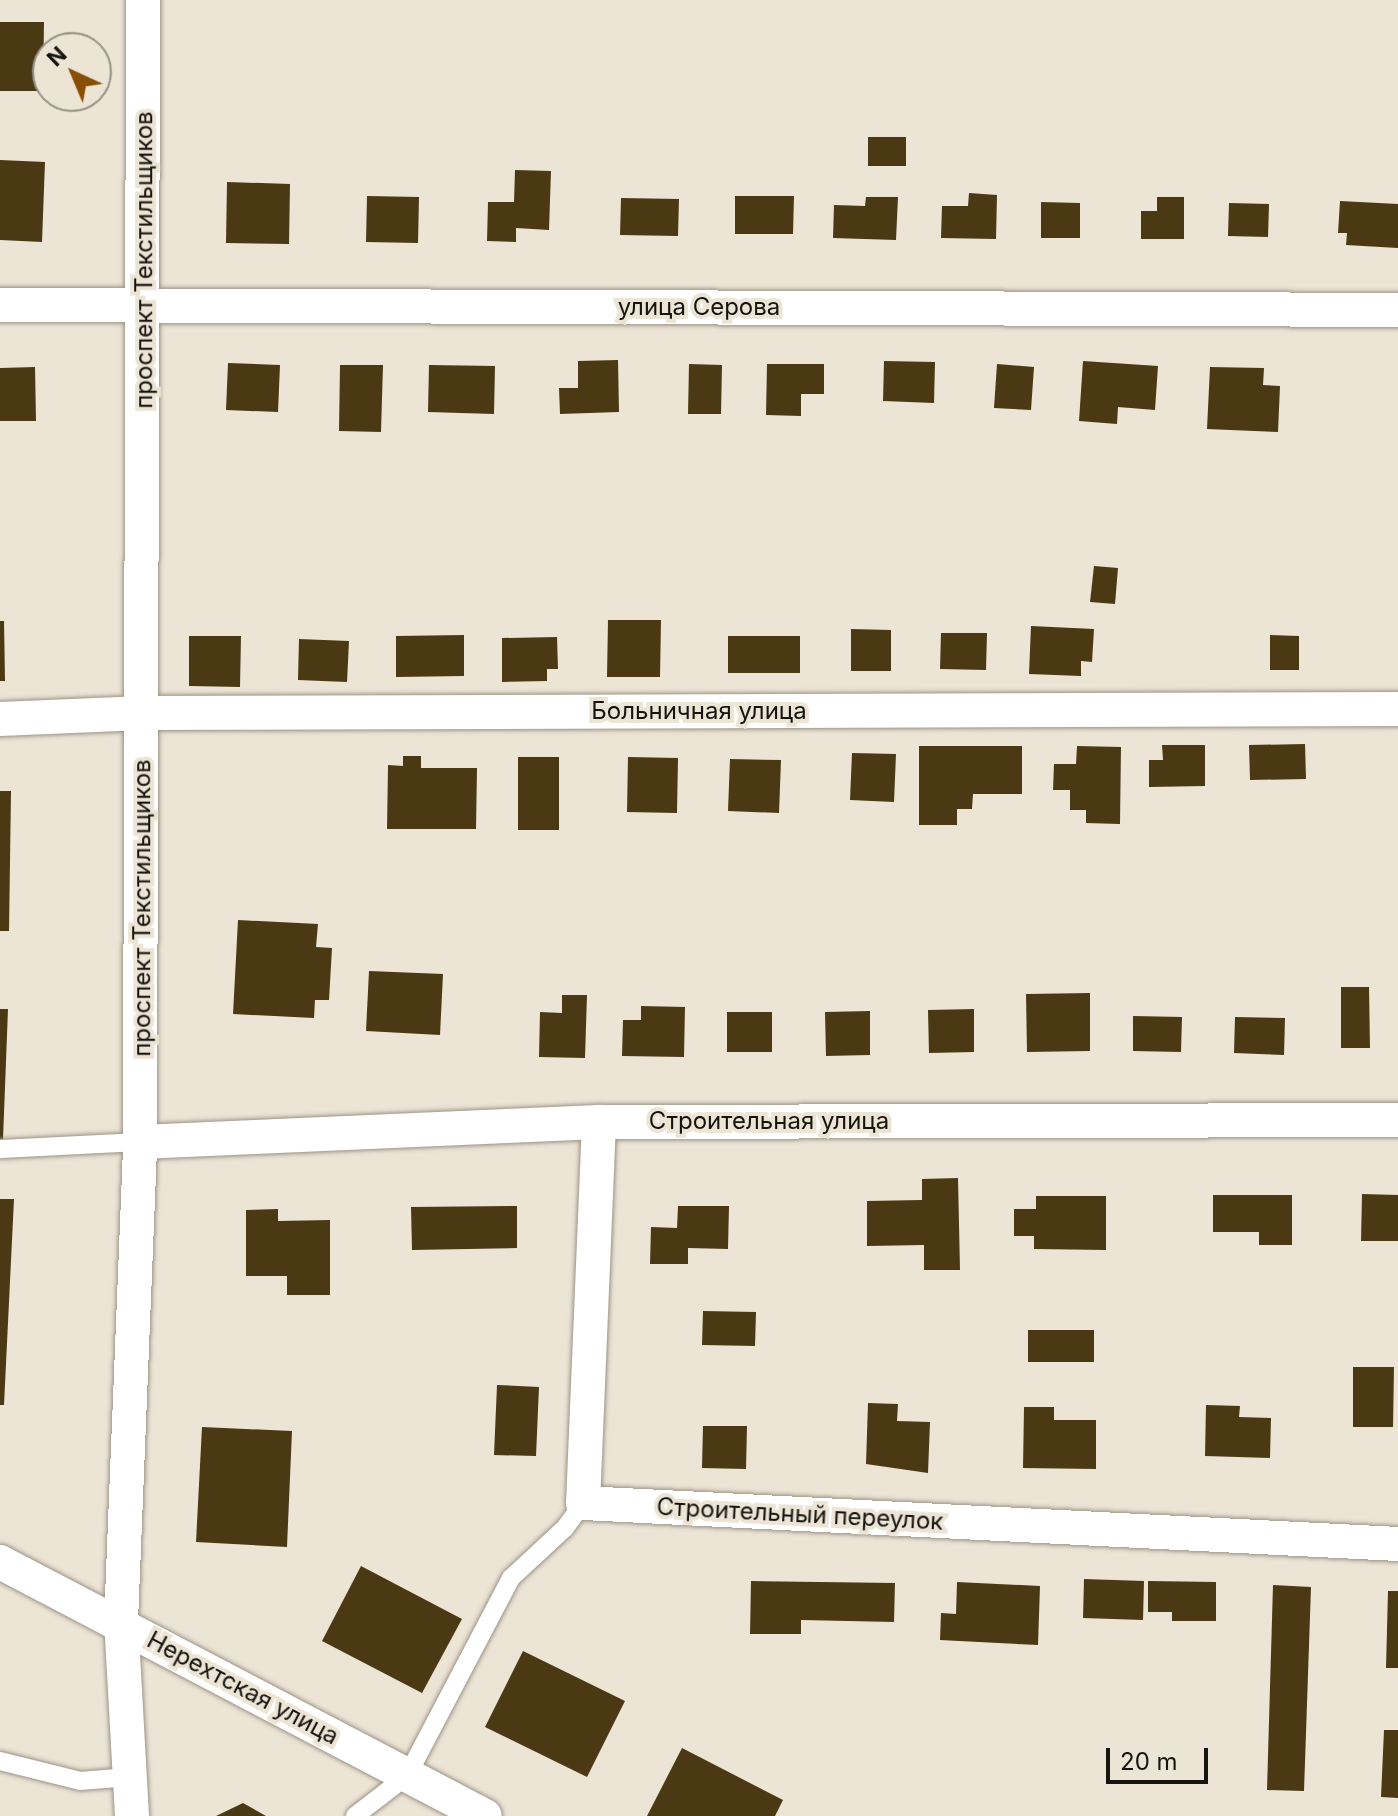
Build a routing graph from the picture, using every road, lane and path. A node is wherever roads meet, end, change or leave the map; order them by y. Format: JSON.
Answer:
{"nodes":[{"id":1,"x":143,"y":0,"type":"edge"},
{"id":2,"x":0,"y":305,"type":"edge"},
{"id":3,"x":145,"y":306,"type":"junction"},
{"id":4,"x":1398,"y":310,"type":"edge"},
{"id":5,"x":1398,"y":709,"type":"edge"},
{"id":6,"x":144,"y":713,"type":"junction"},
{"id":7,"x":0,"y":719,"type":"edge"},
{"id":8,"x":1398,"y":1120,"type":"edge"},
{"id":9,"x":599,"y":1122,"type":"junction"},
{"id":10,"x":140,"y":1142,"type":"junction"},
{"id":11,"x":0,"y":1149,"type":"edge"},
{"id":12,"x":583,"y":1503,"type":"junction"},
{"id":13,"x":1398,"y":1544,"type":"edge"},
{"id":14,"x":0,"y":1562,"type":"edge"},
{"id":15,"x":121,"y":1622,"type":"junction"},
{"id":16,"x":0,"y":1761,"type":"edge"},
{"id":17,"x":407,"y":1776,"type":"junction"},
{"id":18,"x":130,"y":1777,"type":"junction"},
{"id":19,"x":132,"y":1816,"type":"edge"},
{"id":20,"x":355,"y":1816,"type":"edge"},
{"id":21,"x":485,"y":1816,"type":"edge"}],
"edges":[{"from":1,"to":3,"type":"street","name":"проспект Текстильщиков"},
{"from":2,"to":3,"type":"street","name":"улица Серова"},
{"from":3,"to":4,"type":"street","name":"улица Серова"},
{"from":3,"to":6,"type":"street","name":"проспект Текстильщиков"},
{"from":5,"to":6,"type":"street","name":"Больничная улица"},
{"from":6,"to":7,"type":"street","name":"Больничная улица"},
{"from":6,"to":10,"type":"street","name":"проспект Текстильщиков"},
{"from":8,"to":9,"type":"street","name":"Строительная улица"},
{"from":9,"to":10,"type":"street","name":"Строительная улица"},
{"from":9,"to":12,"type":"street"},
{"from":10,"to":11,"type":"lane"},
{"from":10,"to":15,"type":"street","name":"проспект Текстильщиков"},
{"from":12,"to":13,"type":"street","name":"Строительный переулок"},
{"from":12,"to":17,"type":"lane"},
{"from":14,"to":15,"type":"street","name":"Нерехтская улица"},
{"from":15,"to":17,"type":"street","name":"Нерехтская улица"},
{"from":15,"to":18,"type":"street","name":"проспект Текстильщиков"},
{"from":16,"to":18,"type":"lane"},
{"from":17,"to":20,"type":"lane"},
{"from":17,"to":21,"type":"street","name":"Нерехтская улица"},
{"from":18,"to":19,"type":"street","name":"проспект Текстильщиков"}]}
